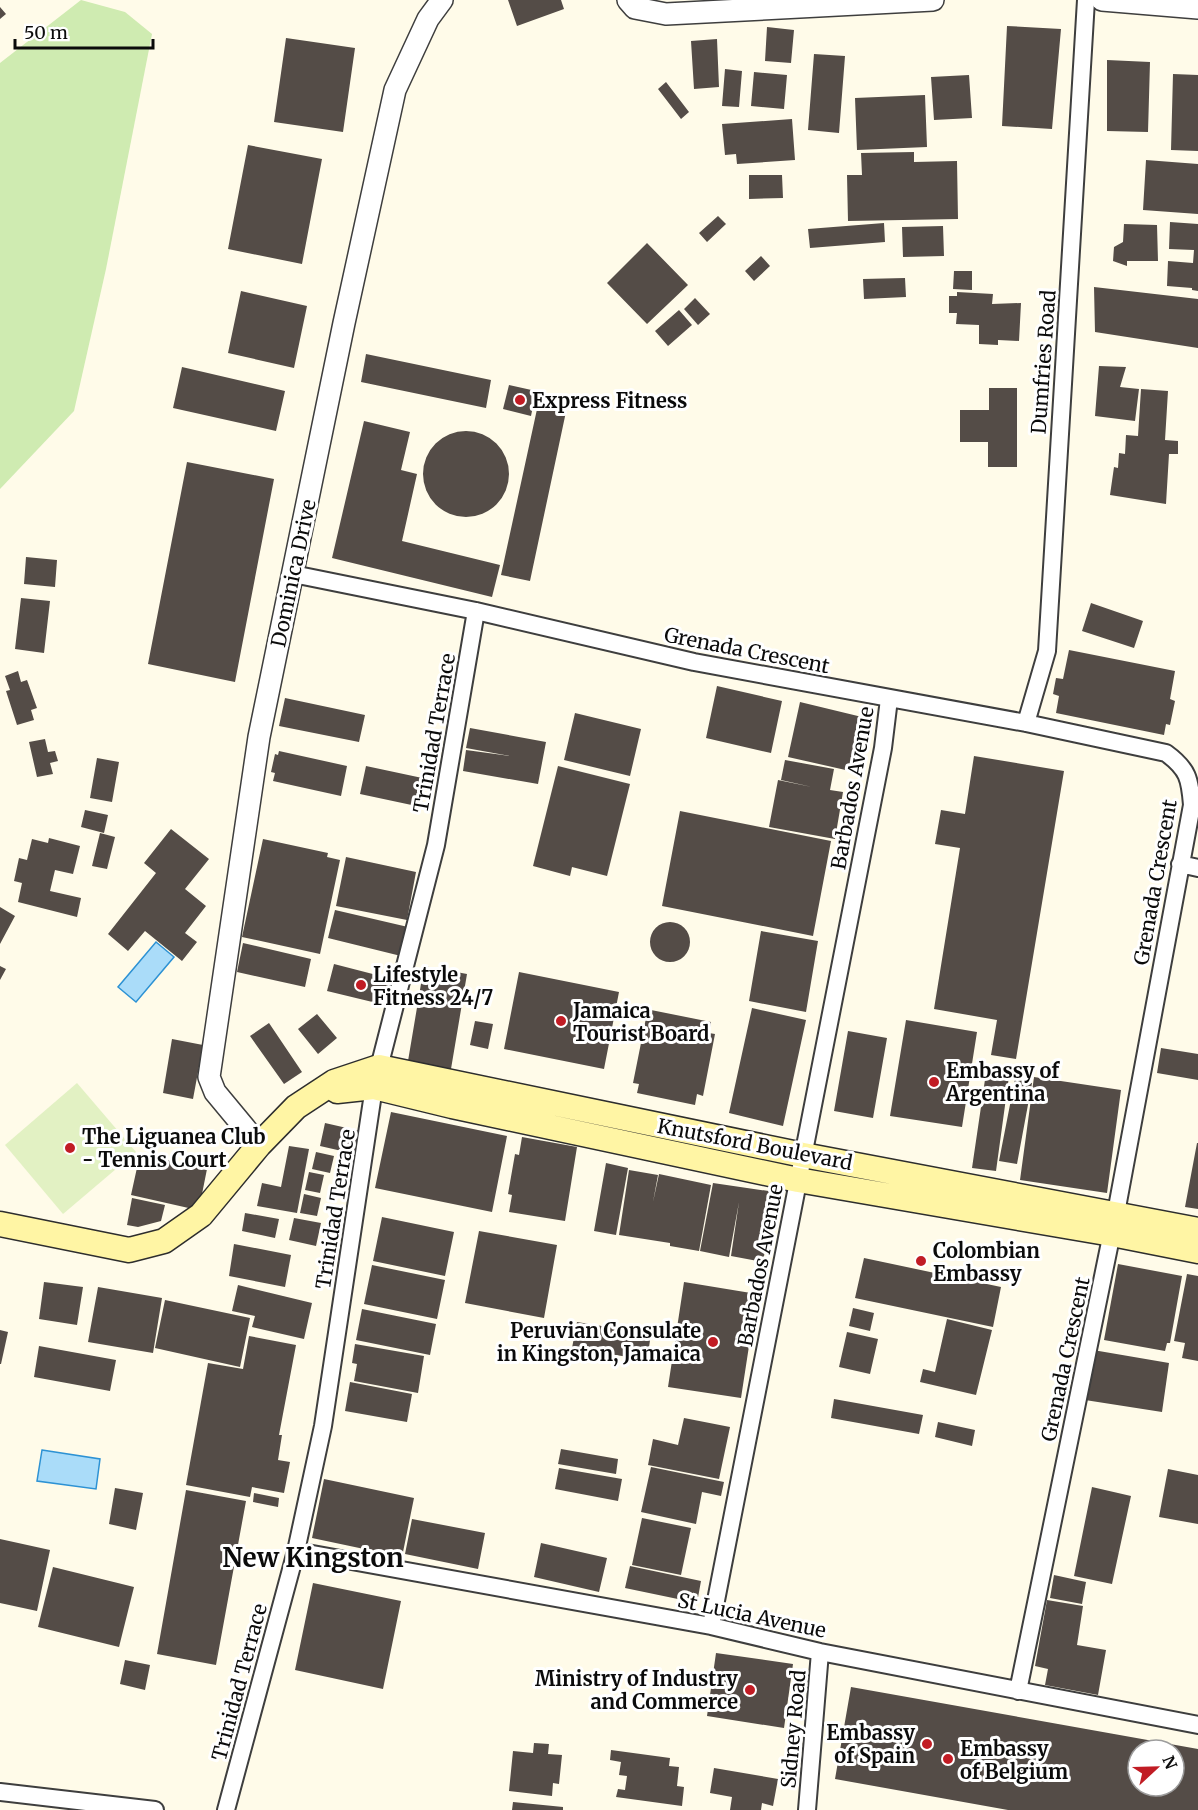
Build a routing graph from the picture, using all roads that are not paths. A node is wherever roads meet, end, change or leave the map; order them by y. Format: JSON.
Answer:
{"nodes":[{"id":1,"x":442,"y":0,"type":"edge"},
{"id":2,"x":628,"y":0,"type":"edge"},
{"id":3,"x":933,"y":0,"type":"edge"},
{"id":4,"x":1086,"y":0,"type":"edge"},
{"id":5,"x":1102,"y":0,"type":"edge"},
{"id":6,"x":1198,"y":8,"type":"edge"},
{"id":7,"x":293,"y":574,"type":"junction"},
{"id":8,"x":476,"y":611,"type":"junction"},
{"id":9,"x":889,"y":699,"type":"junction"},
{"id":10,"x":1026,"y":723,"type":"junction"},
{"id":11,"x":1180,"y":864,"type":"junction"},
{"id":12,"x":1198,"y":868,"type":"edge"},
{"id":13,"x":376,"y":1077,"type":"junction"},
{"id":14,"x":259,"y":1145,"type":"junction"},
{"id":15,"x":803,"y":1155,"type":"junction"},
{"id":16,"x":798,"y":1180,"type":"junction"},
{"id":17,"x":1114,"y":1223,"type":"junction"},
{"id":18,"x":0,"y":1224,"type":"edge"},
{"id":19,"x":1198,"y":1230,"type":"edge"},
{"id":20,"x":1198,"y":1251,"type":"edge"},
{"id":21,"x":296,"y":1551,"type":"junction"},
{"id":22,"x":711,"y":1626,"type":"junction"},
{"id":23,"x":820,"y":1652,"type":"junction"},
{"id":24,"x":1017,"y":1690,"type":"junction"},
{"id":25,"x":1198,"y":1725,"type":"edge"},
{"id":26,"x":0,"y":1792,"type":"edge"},
{"id":27,"x":155,"y":1810,"type":"edge"},
{"id":28,"x":226,"y":1810,"type":"edge"},
{"id":29,"x":807,"y":1810,"type":"edge"}],
"edges":[{"from":1,"to":7,"type":"street","name":"Dominica Drive"},
{"from":2,"to":3,"type":"street"},
{"from":4,"to":10,"type":"street","name":"Dumfries Road"},
{"from":5,"to":6,"type":"street"},
{"from":7,"to":8,"type":"street","name":"Grenada Crescent"},
{"from":7,"to":14,"type":"street","name":"Dominica Drive"},
{"from":8,"to":9,"type":"street","name":"Grenada Crescent"},
{"from":8,"to":13,"type":"street","name":"Trinidad Terrace"},
{"from":9,"to":10,"type":"street","name":"Grenada Crescent"},
{"from":9,"to":15,"type":"street","name":"Barbados Avenue"},
{"from":10,"to":11,"type":"street","name":"Grenada Crescent"},
{"from":11,"to":12,"type":"street"},
{"from":11,"to":17,"type":"street","name":"Grenada Crescent"},
{"from":13,"to":14,"type":"main road"},
{"from":13,"to":15,"type":"main road","name":"Knutsford Boulevard"},
{"from":13,"to":16,"type":"main road","name":"Knutsford Boulevard"},
{"from":13,"to":21,"type":"street","name":"Trinidad Terrace"},
{"from":14,"to":18,"type":"main road"},
{"from":15,"to":16,"type":"street","name":"Barbados Avenue"},
{"from":15,"to":17,"type":"main road","name":"Knutsford Boulevard"},
{"from":16,"to":17,"type":"main road","name":"Knutsford Boulevard"},
{"from":16,"to":22,"type":"street","name":"Barbados Avenue"},
{"from":17,"to":19,"type":"main road","name":"Knutsford Boulevard"},
{"from":17,"to":20,"type":"main road","name":"Knutsford Boulevard"},
{"from":17,"to":24,"type":"street","name":"Grenada Crescent"},
{"from":21,"to":22,"type":"street","name":"St Lucia Avenue"},
{"from":21,"to":28,"type":"street","name":"Trinidad Terrace"},
{"from":22,"to":23,"type":"street","name":"St Lucia Avenue"},
{"from":23,"to":24,"type":"street","name":"St Lucia Avenue"},
{"from":23,"to":29,"type":"street","name":"Sidney Road"},
{"from":24,"to":25,"type":"street","name":"St Lucia Avenue"},
{"from":26,"to":27,"type":"street"}]}
